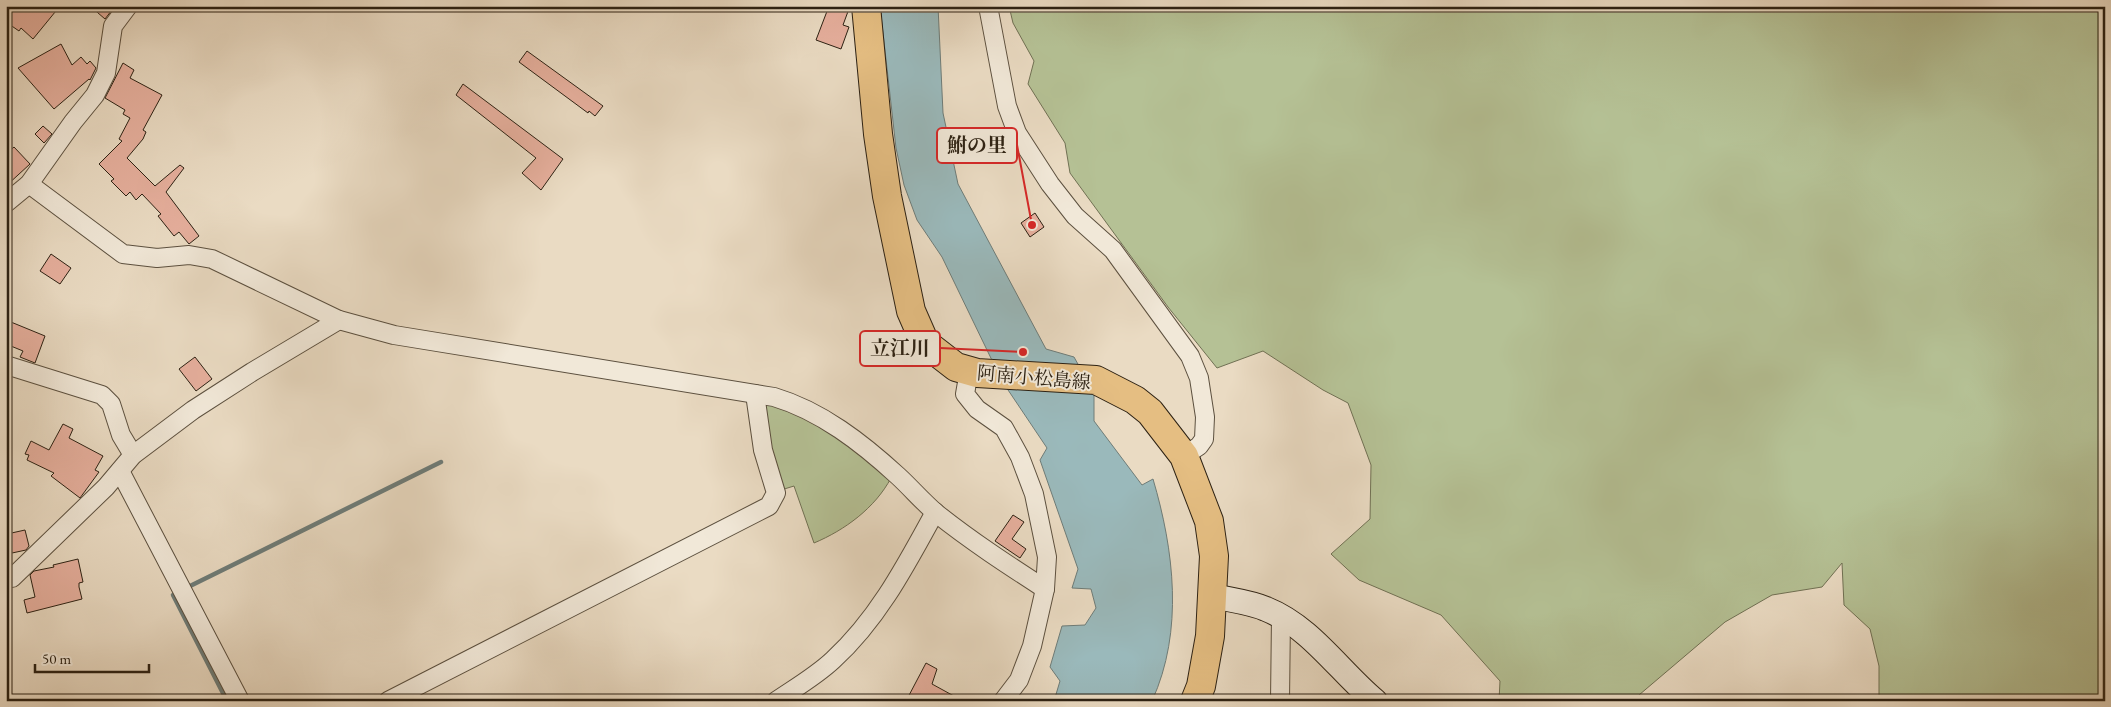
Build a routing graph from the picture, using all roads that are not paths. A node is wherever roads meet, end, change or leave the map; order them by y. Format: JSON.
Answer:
{"nodes":[{"id":1,"x":128,"y":6,"type":"edge"},
{"id":2,"x":866,"y":6,"type":"edge"},
{"id":3,"x":988,"y":6,"type":"edge"},
{"id":4,"x":29,"y":184,"type":"junction"},
{"id":5,"x":8,"y":200,"type":"edge"},
{"id":6,"x":340,"y":320,"type":"junction"},
{"id":7,"x":6,"y":365,"type":"edge"},
{"id":8,"x":979,"y":373,"type":"junction"},
{"id":9,"x":755,"y":394,"type":"junction"},
{"id":10,"x":133,"y":455,"type":"junction"},
{"id":11,"x":1184,"y":456,"type":"junction"},
{"id":12,"x":120,"y":471,"type":"junction"},
{"id":13,"x":935,"y":512,"type":"junction"},
{"id":14,"x":6,"y":578,"type":"edge"},
{"id":15,"x":1046,"y":589,"type":"junction"},
{"id":16,"x":1213,"y":596,"type":"junction"},
{"id":17,"x":1281,"y":616,"type":"junction"},
{"id":18,"x":240,"y":701,"type":"edge"},
{"id":19,"x":388,"y":701,"type":"edge"},
{"id":20,"x":776,"y":701,"type":"edge"},
{"id":21,"x":1003,"y":701,"type":"edge"},
{"id":22,"x":1195,"y":701,"type":"edge"},
{"id":23,"x":1280,"y":701,"type":"edge"},
{"id":24,"x":1376,"y":701,"type":"edge"}],
"edges":[{"from":1,"to":4,"type":"street"},
{"from":2,"to":8,"type":"main road","name":"阿南小松島線"},
{"from":3,"to":11,"type":"street"},
{"from":4,"to":5,"type":"street"},
{"from":4,"to":6,"type":"street"},
{"from":6,"to":9,"type":"street"},
{"from":6,"to":10,"type":"street"},
{"from":7,"to":10,"type":"street"},
{"from":8,"to":11,"type":"main road","name":"阿南小松島線"},
{"from":8,"to":15,"type":"street"},
{"from":9,"to":13,"type":"street"},
{"from":9,"to":19,"type":"street"},
{"from":10,"to":12,"type":"street"},
{"from":11,"to":16,"type":"main road","name":"阿南小松島線"},
{"from":12,"to":14,"type":"street"},
{"from":12,"to":18,"type":"street"},
{"from":13,"to":15,"type":"street"},
{"from":13,"to":20,"type":"street"},
{"from":15,"to":21,"type":"street"},
{"from":16,"to":17,"type":"main road"},
{"from":16,"to":22,"type":"main road","name":"阿南小松島線"},
{"from":17,"to":23,"type":"street"},
{"from":17,"to":24,"type":"main road"}]}
